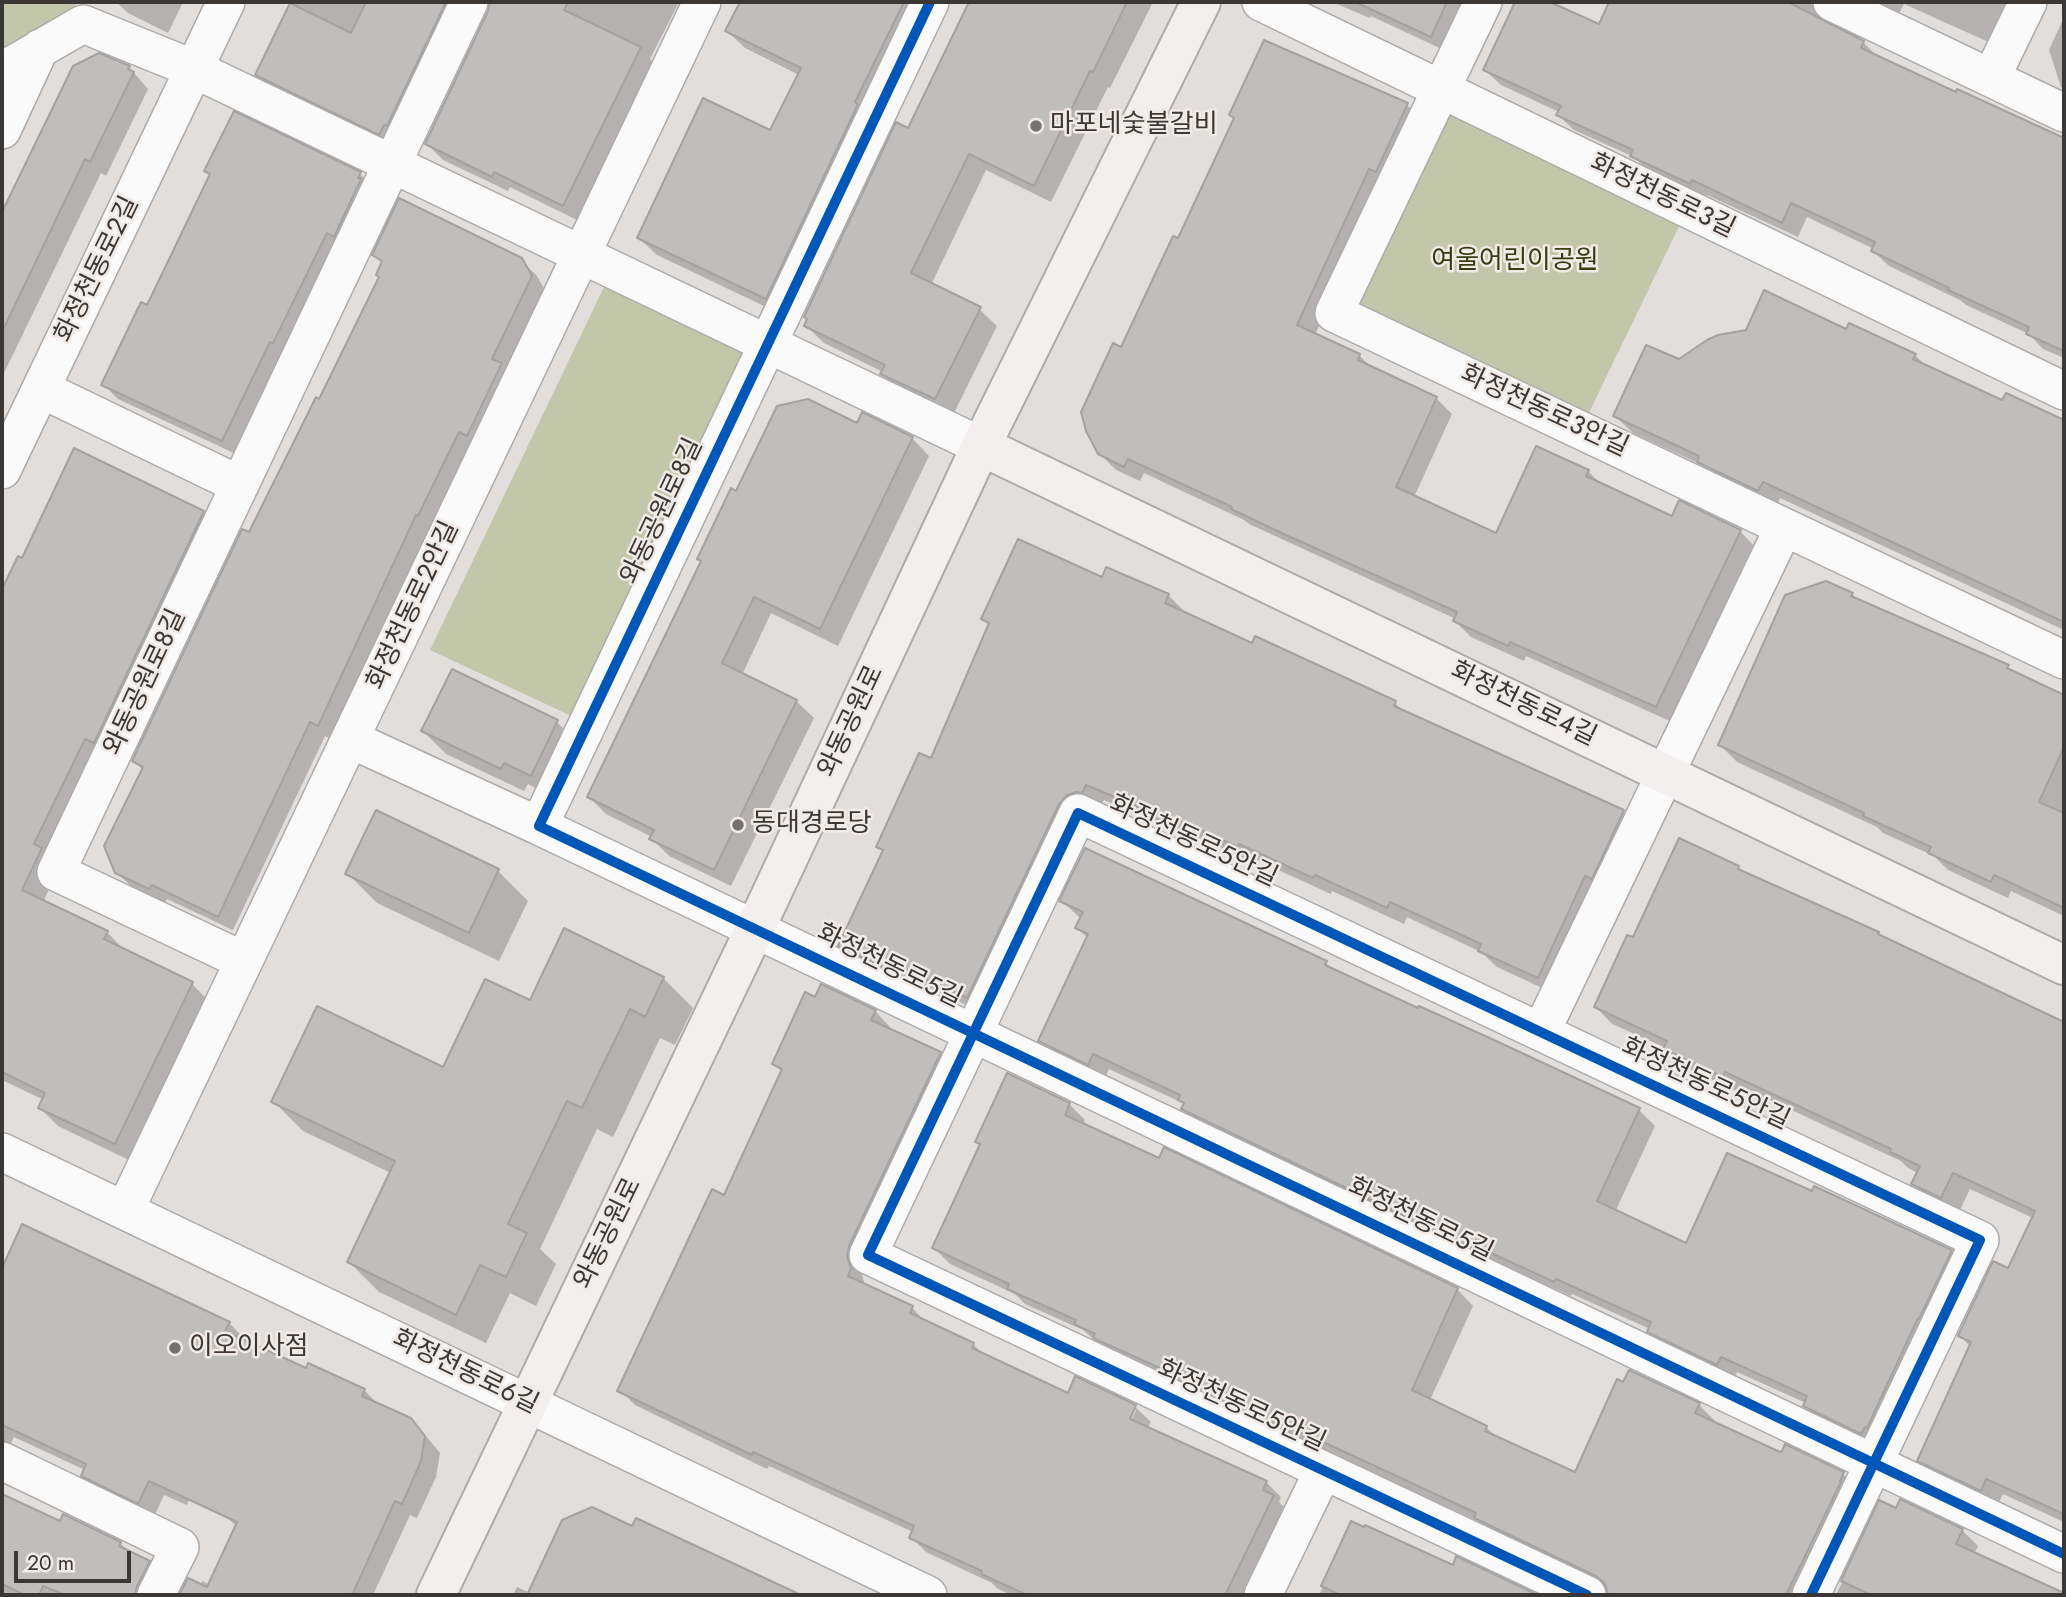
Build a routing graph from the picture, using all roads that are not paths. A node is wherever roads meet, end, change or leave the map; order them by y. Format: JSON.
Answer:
{"nodes":[{"id":1,"x":226,"y":2,"type":"edge"},
{"id":2,"x":470,"y":2,"type":"edge"},
{"id":3,"x":702,"y":2,"type":"edge"},
{"id":4,"x":930,"y":2,"type":"edge"},
{"id":5,"x":1200,"y":2,"type":"edge"},
{"id":6,"x":1261,"y":2,"type":"edge"},
{"id":7,"x":1483,"y":2,"type":"edge"},
{"id":8,"x":1832,"y":2,"type":"edge"},
{"id":9,"x":2028,"y":2,"type":"edge"},
{"id":10,"x":40,"y":48,"type":"junction"},
{"id":11,"x":194,"y":69,"type":"junction"},
{"id":12,"x":2,"y":71,"type":"edge"},
{"id":13,"x":1991,"y":78,"type":"junction"},
{"id":14,"x":1441,"y":90,"type":"junction"},
{"id":15,"x":2064,"y":113,"type":"edge"},
{"id":16,"x":2,"y":130,"type":"edge"},
{"id":17,"x":393,"y":164,"type":"junction"},
{"id":18,"x":581,"y":254,"type":"junction"},
{"id":19,"x":768,"y":344,"type":"junction"},
{"id":20,"x":41,"y":389,"type":"junction"},
{"id":21,"x":2064,"y":391,"type":"edge"},
{"id":22,"x":981,"y":446,"type":"junction"},
{"id":23,"x":2,"y":470,"type":"edge"},
{"id":24,"x":240,"y":485,"type":"junction"},
{"id":25,"x":1784,"y":527,"type":"junction"},
{"id":26,"x":2064,"y":660,"type":"edge"},
{"id":27,"x":350,"y":739,"type":"junction"},
{"id":28,"x":1666,"y":774,"type":"junction"},
{"id":29,"x":539,"y":826,"type":"junction"},
{"id":30,"x":755,"y":929,"type":"junction"},
{"id":31,"x":244,"y":961,"type":"junction"},
{"id":32,"x":2064,"y":965,"type":"edge"},
{"id":33,"x":1541,"y":1032,"type":"junction"},
{"id":34,"x":973,"y":1033,"type":"junction"},
{"id":35,"x":5,"y":1160,"type":"edge"},
{"id":36,"x":125,"y":1210,"type":"junction"},
{"id":37,"x":527,"y":1403,"type":"junction"},
{"id":38,"x":2,"y":1461,"type":"edge"},
{"id":39,"x":1874,"y":1463,"type":"junction"},
{"id":40,"x":1323,"y":1471,"type":"junction"},
{"id":41,"x":2064,"y":1554,"type":"edge"},
{"id":42,"x":156,"y":1595,"type":"edge"},
{"id":43,"x":436,"y":1595,"type":"edge"},
{"id":44,"x":928,"y":1595,"type":"edge"},
{"id":45,"x":1263,"y":1595,"type":"edge"},
{"id":46,"x":1587,"y":1595,"type":"edge"},
{"id":47,"x":1811,"y":1595,"type":"edge"}],
"edges":[{"from":1,"to":11,"type":"street","name":"화정천동로2길"},
{"from":2,"to":17,"type":"street","name":"와동공원로8길"},
{"from":3,"to":18,"type":"street","name":"화정천동로2안길"},
{"from":4,"to":19,"type":"street","name":"와동공원로8길"},
{"from":5,"to":22,"type":"street","name":"와동공원로"},
{"from":6,"to":14,"type":"street","name":"화정천동로3길"},
{"from":7,"to":14,"type":"street","name":"화정천동로3안길"},
{"from":8,"to":13,"type":"street"},
{"from":9,"to":13,"type":"street"},
{"from":10,"to":11,"type":"street"},
{"from":10,"to":12,"type":"street"},
{"from":10,"to":16,"type":"street"},
{"from":11,"to":17,"type":"street"},
{"from":11,"to":20,"type":"street","name":"화정천동로2길"},
{"from":13,"to":15,"type":"street"},
{"from":14,"to":21,"type":"street","name":"화정천동로3길"},
{"from":14,"to":25,"type":"street","name":"화정천동로3안길"},
{"from":17,"to":18,"type":"street"},
{"from":17,"to":24,"type":"street","name":"와동공원로8길"},
{"from":18,"to":19,"type":"street"},
{"from":18,"to":27,"type":"street","name":"화정천동로2안길"},
{"from":19,"to":22,"type":"street"},
{"from":19,"to":29,"type":"street","name":"와동공원로8길"},
{"from":20,"to":23,"type":"street","name":"화정천동로2길"},
{"from":20,"to":24,"type":"street"},
{"from":22,"to":28,"type":"street","name":"화정천동로4길"},
{"from":22,"to":30,"type":"street","name":"와동공원로"},
{"from":24,"to":31,"type":"street","name":"와동공원로8길"},
{"from":25,"to":26,"type":"street","name":"화정천동로3안길"},
{"from":25,"to":28,"type":"street"},
{"from":27,"to":29,"type":"street"},
{"from":27,"to":31,"type":"street","name":"화정천동로2안길"},
{"from":28,"to":32,"type":"street","name":"화정천동로4길"},
{"from":28,"to":33,"type":"street"},
{"from":29,"to":30,"type":"street"},
{"from":30,"to":34,"type":"street","name":"화정천동로5길"},
{"from":30,"to":37,"type":"street","name":"와동공원로"},
{"from":31,"to":36,"type":"street","name":"화정천동로2안길"},
{"from":33,"to":34,"type":"street","name":"화정천동로5안길"},
{"from":33,"to":39,"type":"street","name":"화정천동로5안길"},
{"from":34,"to":39,"type":"street","name":"화정천동로5길"},
{"from":34,"to":40,"type":"street","name":"화정천동로5안길"},
{"from":35,"to":36,"type":"street","name":"화정천동로6길"},
{"from":36,"to":37,"type":"street","name":"화정천동로6길"},
{"from":37,"to":43,"type":"street","name":"와동공원로"},
{"from":37,"to":44,"type":"street","name":"화정천동로6길"},
{"from":38,"to":42,"type":"street"},
{"from":39,"to":41,"type":"street","name":"화정천동로5길"},
{"from":39,"to":47,"type":"street","name":"화정천동로5안길"},
{"from":40,"to":45,"type":"street"},
{"from":40,"to":46,"type":"street","name":"화정천동로5안길"}]}
